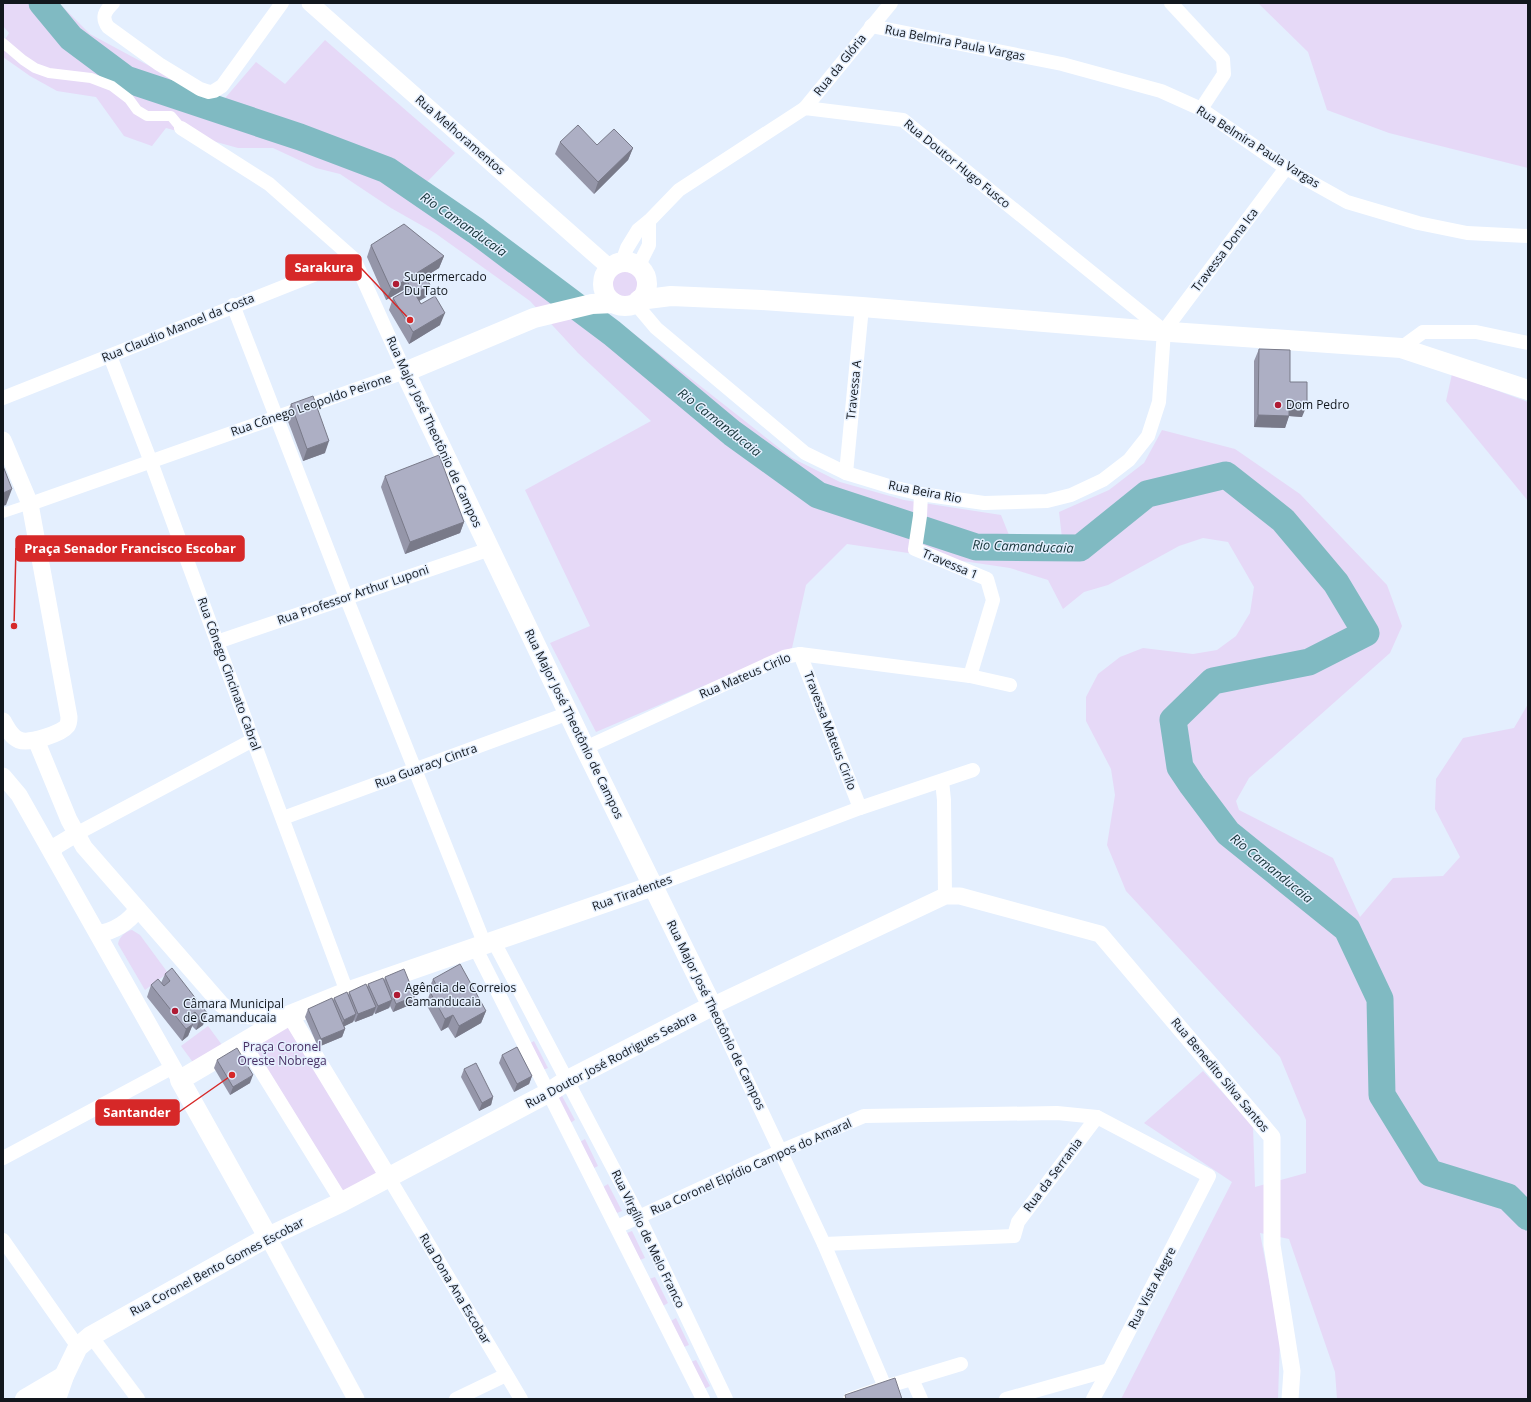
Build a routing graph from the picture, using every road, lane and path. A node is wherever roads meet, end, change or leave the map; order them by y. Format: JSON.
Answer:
{"nodes":[{"id":1,"x":113,"y":3,"type":"edge"},
{"id":2,"x":282,"y":3,"type":"edge"},
{"id":3,"x":310,"y":3,"type":"edge"},
{"id":4,"x":891,"y":3,"type":"edge"},
{"id":5,"x":1171,"y":3,"type":"edge"},
{"id":6,"x":871,"y":26,"type":"junction"},
{"id":7,"x":3,"y":43,"type":"edge"},
{"id":8,"x":805,"y":108,"type":"junction"},
{"id":9,"x":1201,"y":109,"type":"junction"},
{"id":10,"x":181,"y":128,"type":"joint"},
{"id":11,"x":1286,"y":168,"type":"junction"},
{"id":12,"x":1528,"y":236,"type":"edge"},
{"id":13,"x":354,"y":259,"type":"junction"},
{"id":14,"x":624,"y":272,"type":"junction"},
{"id":15,"x":671,"y":296,"type":"junction"},
{"id":16,"x":637,"y":301,"type":"junction"},
{"id":17,"x":614,"y":303,"type":"junction"},
{"id":18,"x":592,"y":304,"type":"junction"},
{"id":19,"x":233,"y":305,"type":"junction"},
{"id":20,"x":862,"y":307,"type":"junction"},
{"id":21,"x":1164,"y":331,"type":"junction"},
{"id":22,"x":1528,"y":343,"type":"edge"},
{"id":23,"x":1401,"y":348,"type":"junction"},
{"id":24,"x":110,"y":356,"type":"junction"},
{"id":25,"x":406,"y":372,"type":"junction"},
{"id":26,"x":1528,"y":390,"type":"edge"},
{"id":27,"x":3,"y":398,"type":"edge"},
{"id":28,"x":276,"y":418,"type":"junction"},
{"id":29,"x":3,"y":440,"type":"edge"},
{"id":30,"x":151,"y":462,"type":"junction"},
{"id":31,"x":846,"y":473,"type":"junction"},
{"id":32,"x":920,"y":494,"type":"junction"},
{"id":33,"x":30,"y":504,"type":"junction"},
{"id":34,"x":3,"y":513,"type":"edge"},
{"id":35,"x":490,"y":549,"type":"junction"},
{"id":36,"x":346,"y":597,"type":"junction"},
{"id":37,"x":217,"y":642,"type":"junction"},
{"id":38,"x":800,"y":654,"type":"junction"},
{"id":39,"x":970,"y":676,"type":"junction"},
{"id":40,"x":1010,"y":685,"type":"dead end"},
{"id":41,"x":569,"y":713,"type":"junction"},
{"id":42,"x":6,"y":731,"type":"edge"},
{"id":43,"x":36,"y":740,"type":"junction"},
{"id":44,"x":253,"y":740,"type":"junction"},
{"id":45,"x":585,"y":748,"type":"junction"},
{"id":46,"x":415,"y":770,"type":"junction"},
{"id":47,"x":973,"y":770,"type":"dead end"},
{"id":48,"x":3,"y":776,"type":"edge"},
{"id":49,"x":942,"y":781,"type":"junction"},
{"id":50,"x":860,"y":808,"type":"junction"},
{"id":51,"x":283,"y":818,"type":"junction"},
{"id":52,"x":76,"y":834,"type":"junction"},
{"id":53,"x":52,"y":853,"type":"junction"},
{"id":54,"x":653,"y":886,"type":"junction"},
{"id":55,"x":945,"y":896,"type":"junction"},
{"id":56,"x":138,"y":909,"type":"junction"},
{"id":57,"x":98,"y":934,"type":"junction"},
{"id":58,"x":485,"y":945,"type":"junction"},
{"id":59,"x":347,"y":992,"type":"junction"},
{"id":60,"x":712,"y":1006,"type":"junction"},
{"id":61,"x":290,"y":1015,"type":"junction"},
{"id":62,"x":243,"y":1042,"type":"junction"},
{"id":63,"x":177,"y":1074,"type":"junction"},
{"id":64,"x":568,"y":1080,"type":"junction"},
{"id":65,"x":548,"y":1093,"type":"junction"},
{"id":66,"x":1097,"y":1117,"type":"junction"},
{"id":67,"x":781,"y":1151,"type":"junction"},
{"id":68,"x":3,"y":1158,"type":"edge"},
{"id":69,"x":1210,"y":1176,"type":"joint"},
{"id":70,"x":389,"y":1178,"type":"junction"},
{"id":71,"x":342,"y":1202,"type":"junction"},
{"id":72,"x":638,"y":1217,"type":"junction"},
{"id":73,"x":617,"y":1227,"type":"junction"},
{"id":74,"x":268,"y":1237,"type":"junction"},
{"id":75,"x":3,"y":1240,"type":"edge"},
{"id":76,"x":824,"y":1244,"type":"junction"},
{"id":77,"x":85,"y":1342,"type":"junction"},
{"id":78,"x":961,"y":1364,"type":"dead end"},
{"id":79,"x":1109,"y":1370,"type":"junction"},
{"id":80,"x":506,"y":1375,"type":"junction"},
{"id":81,"x":64,"y":1376,"type":"junction"},
{"id":82,"x":912,"y":1379,"type":"junction"},
{"id":83,"x":885,"y":1387,"type":"junction"},
{"id":84,"x":25,"y":1399,"type":"edge"},
{"id":85,"x":56,"y":1399,"type":"edge"},
{"id":86,"x":138,"y":1399,"type":"edge"},
{"id":87,"x":356,"y":1399,"type":"edge"},
{"id":88,"x":456,"y":1399,"type":"edge"},
{"id":89,"x":521,"y":1399,"type":"edge"},
{"id":90,"x":703,"y":1399,"type":"edge"},
{"id":91,"x":726,"y":1399,"type":"edge"},
{"id":92,"x":850,"y":1399,"type":"edge"},
{"id":93,"x":921,"y":1399,"type":"edge"},
{"id":94,"x":1006,"y":1399,"type":"edge"},
{"id":95,"x":1093,"y":1399,"type":"edge"},
{"id":96,"x":1290,"y":1399,"type":"edge"}],
"edges":[{"from":1,"to":2,"type":"street"},
{"from":3,"to":14,"type":"street","name":"Rua Melhoramentos"},
{"from":4,"to":6,"type":"street","name":"Rua da Glória"},
{"from":5,"to":9,"type":"street"},
{"from":6,"to":8,"type":"street","name":"Rua da Glória"},
{"from":6,"to":9,"type":"street","name":"Rua Belmira Paula Vargas"},
{"from":7,"to":10,"type":"street"},
{"from":8,"to":14,"type":"street"},
{"from":8,"to":21,"type":"street","name":"Rua Doutor Hugo Fusco"},
{"from":9,"to":11,"type":"street","name":"Rua Belmira Paula Vargas"},
{"from":10,"to":13,"type":"street","name":"Rua Major José Theotônio de Campos"},
{"from":11,"to":12,"type":"street","name":"Rua Belmira Paula Vargas"},
{"from":11,"to":21,"type":"street","name":"Travessa Dona Ica"},
{"from":13,"to":19,"type":"street","name":"Rua Claudio Manoel da Costa"},
{"from":13,"to":25,"type":"street","name":"Rua Major José Theotônio de Campos"},
{"from":14,"to":15,"type":"main road"},
{"from":14,"to":16,"type":"main road"},
{"from":14,"to":17,"type":"main road"},
{"from":14,"to":18,"type":"main road"},
{"from":15,"to":16,"type":"main road","name":"Rua Cônego Leopoldo Peirone"},
{"from":15,"to":20,"type":"main road","name":"Rua Cônego Leopoldo Peirone"},
{"from":16,"to":17,"type":"main road","name":"Rua Cônego Leopoldo Peirone"},
{"from":16,"to":31,"type":"street","name":"Rua Beira Rio"},
{"from":17,"to":18,"type":"main road","name":"Rua Cônego Leopoldo Peirone"},
{"from":18,"to":25,"type":"main road","name":"Rua Cônego Leopoldo Peirone"},
{"from":19,"to":24,"type":"street","name":"Rua Claudio Manoel da Costa"},
{"from":19,"to":28,"type":"street"},
{"from":20,"to":21,"type":"main road","name":"Rua Cônego Leopoldo Peirone"},
{"from":20,"to":31,"type":"street","name":"Travessa A"},
{"from":21,"to":23,"type":"main road","name":"Rua Cônego Leopoldo Peirone"},
{"from":21,"to":32,"type":"street","name":"Rua Beira Rio"},
{"from":22,"to":23,"type":"street"},
{"from":23,"to":26,"type":"main road","name":"Rua Cônego Leopoldo Peirone"},
{"from":24,"to":27,"type":"street","name":"Rua Claudio Manoel da Costa"},
{"from":24,"to":30,"type":"street","name":"Rua Cônego Cincinato Cabral"},
{"from":25,"to":28,"type":"street","name":"Rua Cônego Leopoldo Peirone"},
{"from":25,"to":35,"type":"main road","name":"Rua Major José Theotônio de Campos"},
{"from":28,"to":30,"type":"street","name":"Rua Cônego Leopoldo Peirone"},
{"from":28,"to":36,"type":"street"},
{"from":29,"to":33,"type":"street"},
{"from":30,"to":33,"type":"street","name":"Rua Cônego Leopoldo Peirone"},
{"from":30,"to":37,"type":"street","name":"Rua Cônego Cincinato Cabral"},
{"from":31,"to":32,"type":"street","name":"Rua Beira Rio"},
{"from":32,"to":39,"type":"street","name":"Travessa 1"},
{"from":33,"to":34,"type":"street"},
{"from":33,"to":43,"type":"street"},
{"from":35,"to":36,"type":"street","name":"Rua Professor Arthur Luponi"},
{"from":35,"to":41,"type":"main road","name":"Rua Major José Theotônio de Campos"},
{"from":36,"to":37,"type":"street","name":"Rua Professor Arthur Luponi"},
{"from":36,"to":46,"type":"street"},
{"from":37,"to":44,"type":"street","name":"Rua Cônego Cincinato Cabral"},
{"from":38,"to":39,"type":"street","name":"Rua Mateus Cirilo"},
{"from":38,"to":45,"type":"street","name":"Rua Mateus Cirilo"},
{"from":38,"to":50,"type":"street","name":"Travessa Mateus Cirilo"},
{"from":39,"to":40,"type":"street","name":"Rua Mateus Cirilo"},
{"from":41,"to":45,"type":"main road","name":"Rua Major José Theotônio de Campos"},
{"from":41,"to":46,"type":"street","name":"Rua Guaracy Cintra"},
{"from":42,"to":43,"type":"street"},
{"from":43,"to":52,"type":"street"},
{"from":44,"to":51,"type":"street","name":"Rua Cônego Cincinato Cabral"},
{"from":44,"to":52,"type":"street"},
{"from":45,"to":54,"type":"main road","name":"Rua Major José Theotônio de Campos"},
{"from":46,"to":51,"type":"street","name":"Rua Guaracy Cintra"},
{"from":46,"to":58,"type":"street"},
{"from":47,"to":49,"type":"street","name":"Rua Tiradentes"},
{"from":48,"to":53,"type":"street"},
{"from":49,"to":50,"type":"street","name":"Rua Tiradentes"},
{"from":49,"to":55,"type":"street"},
{"from":50,"to":54,"type":"street","name":"Rua Tiradentes"},
{"from":51,"to":59,"type":"street","name":"Rua Cônego Cincinato Cabral"},
{"from":52,"to":53,"type":"street"},
{"from":52,"to":56,"type":"street"},
{"from":53,"to":57,"type":"street"},
{"from":54,"to":58,"type":"main road","name":"Rua Tiradentes"},
{"from":54,"to":60,"type":"main road","name":"Rua Major José Theotônio de Campos"},
{"from":55,"to":60,"type":"street","name":"Rua Doutor José Rodrigues Seabra"},
{"from":55,"to":96,"type":"street","name":"Rua Benedito Silva Santos"},
{"from":56,"to":57,"type":"street"},
{"from":56,"to":61,"type":"street"},
{"from":57,"to":63,"type":"street"},
{"from":58,"to":59,"type":"main road","name":"Rua Tiradentes"},
{"from":58,"to":64,"type":"street","name":"Rua Virgílio de Melo Franco"},
{"from":58,"to":65,"type":"street","name":"Rua Virgílio de Melo Franco"},
{"from":59,"to":61,"type":"main road","name":"Rua Tiradentes"},
{"from":60,"to":64,"type":"main road","name":"Rua Doutor José Rodrigues Seabra"},
{"from":60,"to":67,"type":"street","name":"Rua Major José Theotônio de Campos"},
{"from":61,"to":62,"type":"main road","name":"Rua Tiradentes"},
{"from":61,"to":70,"type":"street"},
{"from":62,"to":63,"type":"main road","name":"Rua Tiradentes"},
{"from":62,"to":71,"type":"street"},
{"from":63,"to":68,"type":"street"},
{"from":63,"to":74,"type":"main road"},
{"from":64,"to":65,"type":"main road","name":"Rua Doutor José Rodrigues Seabra"},
{"from":64,"to":72,"type":"street","name":"Rua Virgílio de Melo Franco"},
{"from":65,"to":70,"type":"main road","name":"Rua Doutor José Rodrigues Seabra"},
{"from":65,"to":73,"type":"street","name":"Rua Virgílio de Melo Franco"},
{"from":66,"to":67,"type":"street","name":"Rua Coronel Elpídio Campos do Amaral"},
{"from":66,"to":69,"type":"street","name":"Rua Coronel Elpídio Campos do Amaral"},
{"from":66,"to":76,"type":"street","name":"Rua da Serrania"},
{"from":67,"to":72,"type":"street","name":"Rua Coronel Elpídio Campos do Amaral"},
{"from":67,"to":76,"type":"street","name":"Rua Major José Theotônio de Campos"},
{"from":69,"to":79,"type":"street","name":"Rua Vista Alegre"},
{"from":70,"to":71,"type":"main road","name":"Rua Coronel Bento Gomes Escobar"},
{"from":70,"to":80,"type":"street","name":"Rua Dona Ana Escobar"},
{"from":71,"to":74,"type":"main road","name":"Rua Coronel Bento Gomes Escobar"},
{"from":72,"to":73,"type":"street","name":"Rua Coronel Elpídio Campos do Amaral"},
{"from":72,"to":91,"type":"street","name":"Rua Virgílio de Melo Franco"},
{"from":73,"to":90,"type":"street","name":"Rua Virgílio de Melo Franco"},
{"from":74,"to":77,"type":"main road","name":"Rua Coronel Bento Gomes Escobar"},
{"from":74,"to":87,"type":"street"},
{"from":75,"to":77,"type":"street"},
{"from":76,"to":83,"type":"street","name":"Rua Major José Theotônio de Campos"},
{"from":77,"to":81,"type":"main road"},
{"from":77,"to":86,"type":"street"},
{"from":78,"to":82,"type":"street"},
{"from":79,"to":94,"type":"street"},
{"from":79,"to":95,"type":"street","name":"Rua Vista Alegre"},
{"from":80,"to":88,"type":"street"},
{"from":80,"to":89,"type":"street","name":"Rua Dona Ana Escobar"},
{"from":81,"to":84,"type":"main road"},
{"from":81,"to":85,"type":"main road"},
{"from":82,"to":83,"type":"street"},
{"from":82,"to":93,"type":"street"},
{"from":83,"to":92,"type":"street"}]}
